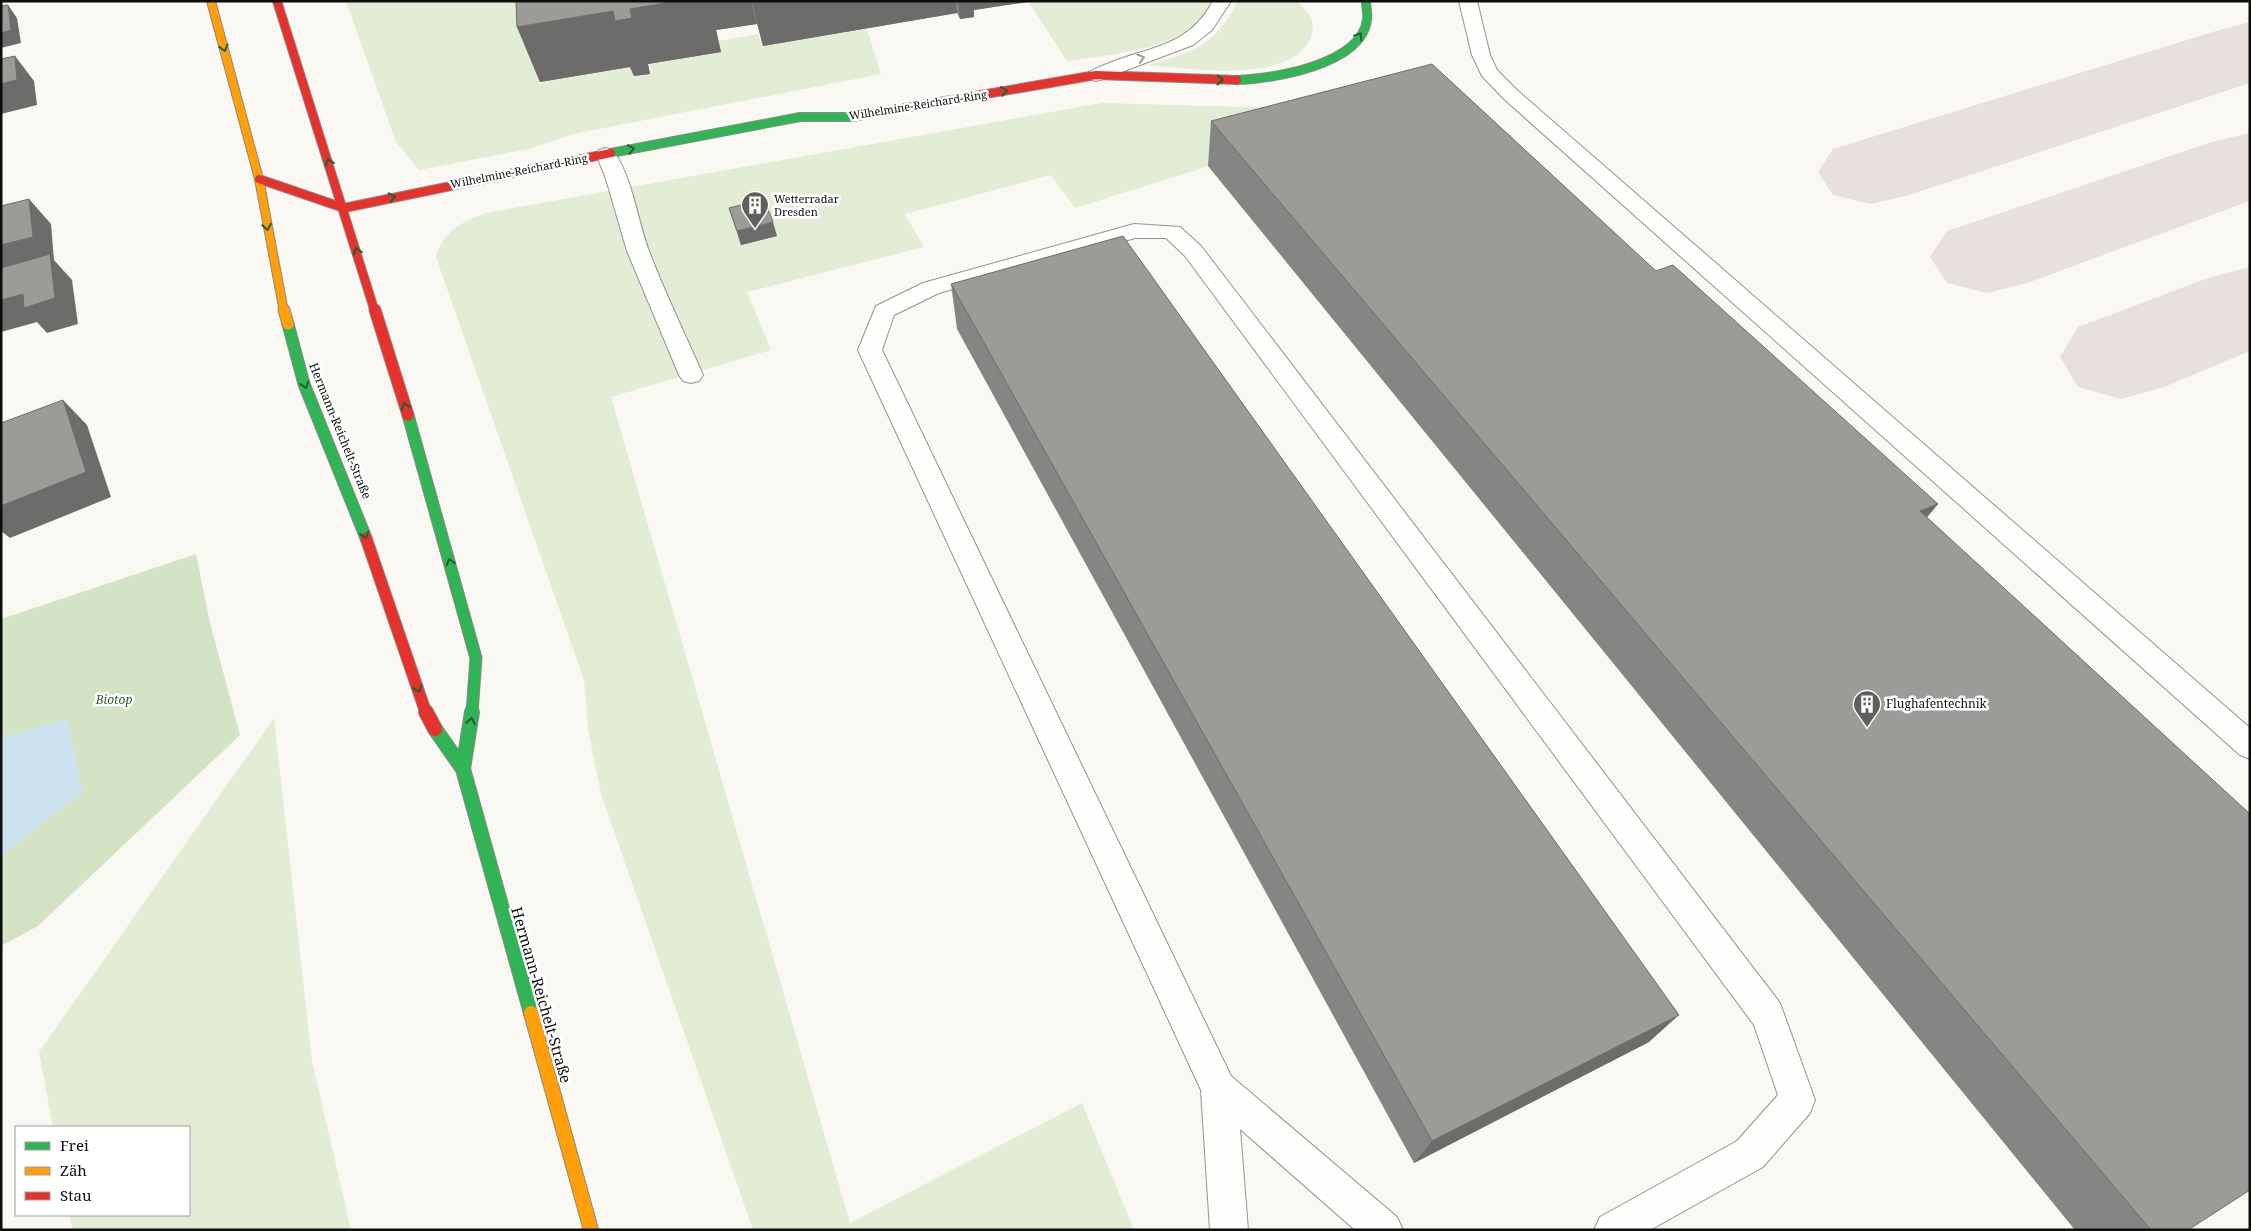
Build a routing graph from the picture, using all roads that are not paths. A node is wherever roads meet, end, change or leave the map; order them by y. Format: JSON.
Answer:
{"nodes":[{"id":1,"x":211,"y":1,"type":"edge"},
{"id":2,"x":276,"y":1,"type":"edge"},
{"id":3,"x":1222,"y":1,"type":"edge"},
{"id":4,"x":1366,"y":1,"type":"edge"},
{"id":5,"x":1468,"y":1,"type":"edge"},
{"id":6,"x":1096,"y":75,"type":"junction"},
{"id":7,"x":606,"y":154,"type":"junction"},
{"id":8,"x":259,"y":179,"type":"junction"},
{"id":9,"x":344,"y":208,"type":"junction"},
{"id":10,"x":691,"y":375,"type":"dead end"},
{"id":11,"x":2250,"y":746,"type":"edge"},
{"id":12,"x":463,"y":769,"type":"junction"},
{"id":13,"x":1219,"y":1088,"type":"junction"},
{"id":14,"x":591,"y":1230,"type":"edge"},
{"id":15,"x":1229,"y":1230,"type":"edge"},
{"id":16,"x":1384,"y":1230,"type":"edge"},
{"id":17,"x":1613,"y":1230,"type":"edge"}],
"edges":[{"from":1,"to":8,"type":"main road","name":"Hermann-Reichelt-Straße","one_way":true},
{"from":9,"to":2,"type":"main road","name":"Hermann-Reichelt-Straße","one_way":true},
{"from":6,"to":3,"type":"street","one_way":true},
{"from":6,"to":4,"type":"main road","name":"Wilhelmine-Reichard-Ring","one_way":true},
{"from":5,"to":11,"type":"street"},
{"from":7,"to":6,"type":"main road","name":"Wilhelmine-Reichard-Ring","one_way":true},
{"from":9,"to":7,"type":"main road","name":"Wilhelmine-Reichard-Ring","one_way":true},
{"from":7,"to":10,"type":"street"},
{"from":8,"to":9,"type":"main road"},
{"from":8,"to":12,"type":"main road","name":"Hermann-Reichelt-Straße","one_way":true},
{"from":12,"to":9,"type":"main road","name":"Hermann-Reichelt-Straße","one_way":true},
{"from":12,"to":14,"type":"main road","name":"Hermann-Reichelt-Straße"},
{"from":13,"to":15,"type":"street"},
{"from":13,"to":16,"type":"street"},
{"from":13,"to":17,"type":"street"}]}
